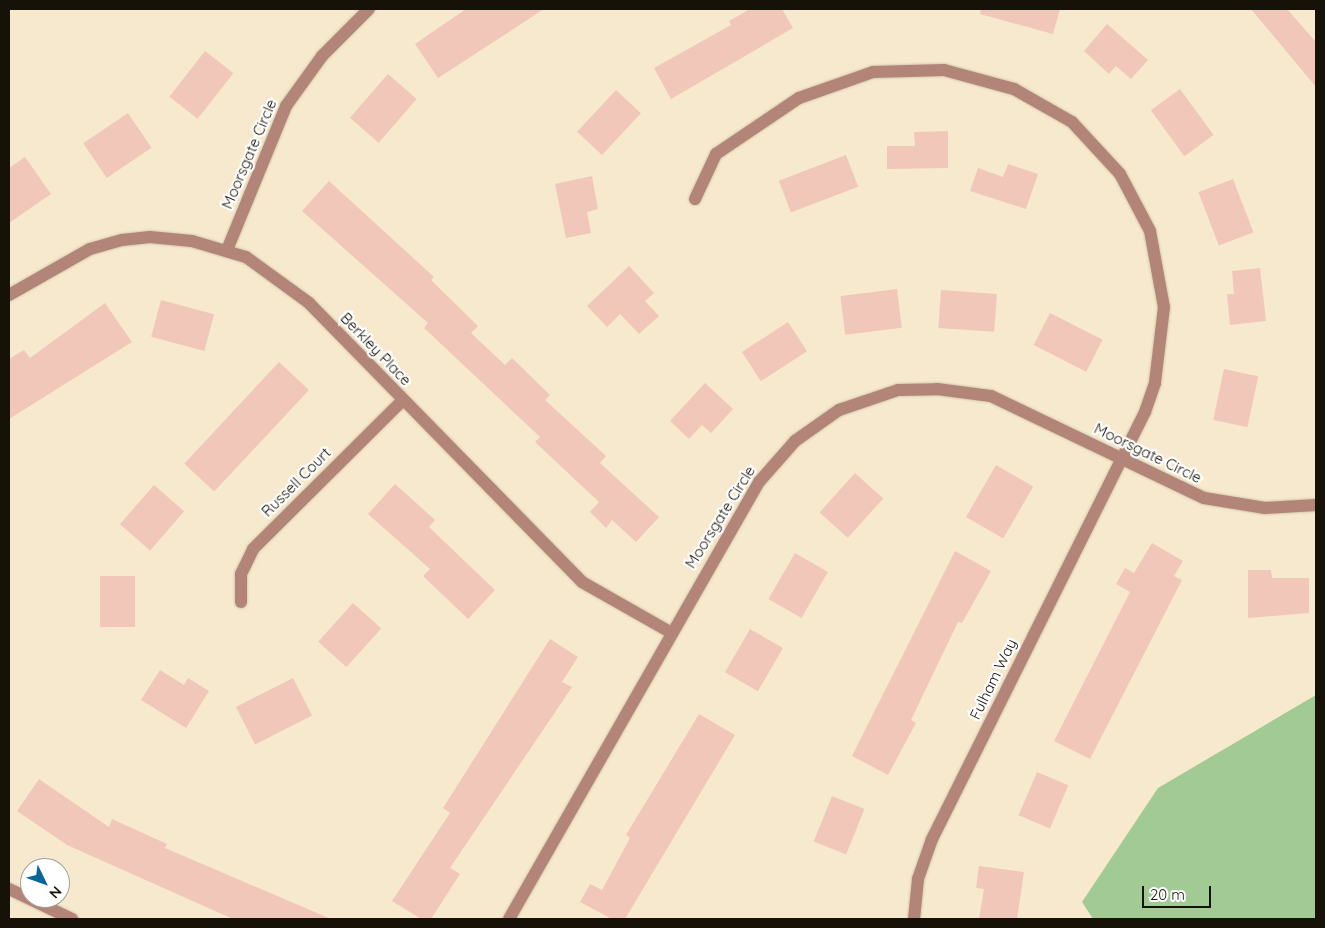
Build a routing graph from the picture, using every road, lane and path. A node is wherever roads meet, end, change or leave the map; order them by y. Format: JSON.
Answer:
{"nodes":[{"id":1,"x":369,"y":9,"type":"edge"},
{"id":2,"x":695,"y":198,"type":"dead end"},
{"id":3,"x":227,"y":250,"type":"junction"},
{"id":4,"x":9,"y":295,"type":"edge"},
{"id":5,"x":403,"y":400,"type":"junction"},
{"id":6,"x":1121,"y":458,"type":"junction"},
{"id":7,"x":1316,"y":505,"type":"edge"},
{"id":8,"x":241,"y":602,"type":"dead end"},
{"id":9,"x":670,"y":632,"type":"junction"},
{"id":10,"x":9,"y":889,"type":"edge"},
{"id":11,"x":72,"y":919,"type":"edge"},
{"id":12,"x":509,"y":919,"type":"edge"},
{"id":13,"x":914,"y":919,"type":"edge"}],
"edges":[{"from":1,"to":3,"type":"street","name":"Moorsgate Circle"},
{"from":2,"to":6,"type":"street","name":"Fulham Way"},
{"from":3,"to":4,"type":"street","name":"Berkley Place"},
{"from":3,"to":5,"type":"street","name":"Berkley Place"},
{"from":5,"to":8,"type":"street","name":"Russell Court"},
{"from":5,"to":9,"type":"street","name":"Berkley Place"},
{"from":6,"to":7,"type":"street","name":"Moorsgate Circle"},
{"from":6,"to":9,"type":"street","name":"Moorsgate Circle"},
{"from":6,"to":13,"type":"street","name":"Fulham Way"},
{"from":9,"to":12,"type":"street","name":"Moorsgate Circle"},
{"from":10,"to":11,"type":"street"}]}
